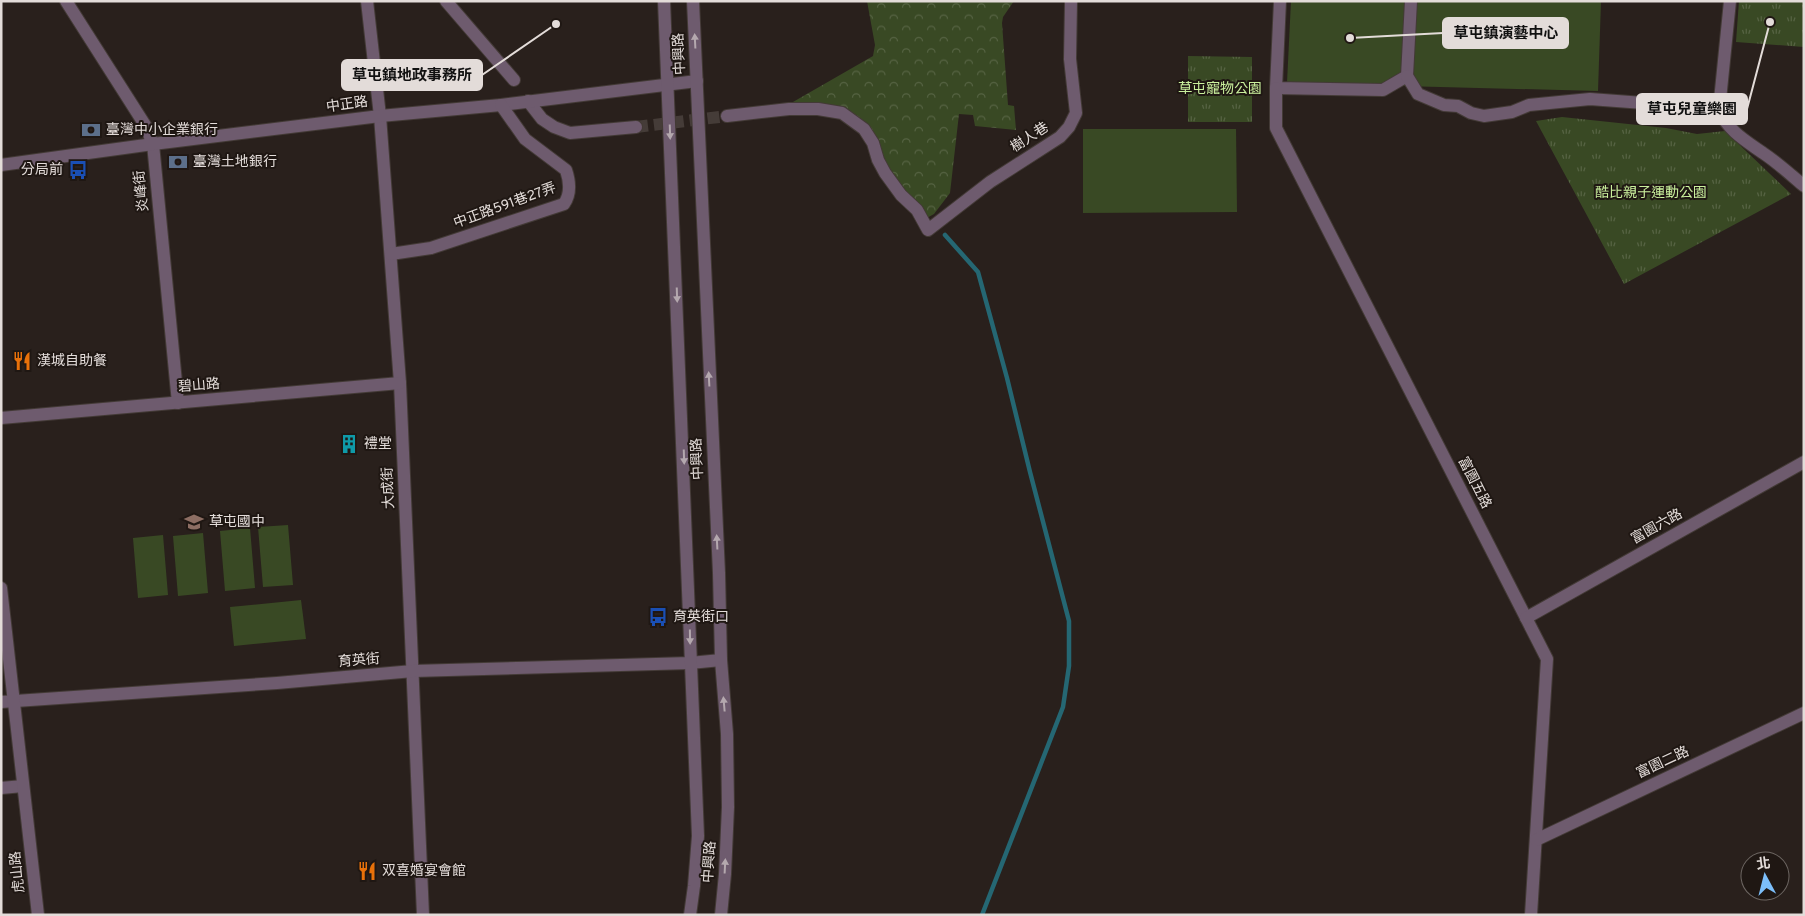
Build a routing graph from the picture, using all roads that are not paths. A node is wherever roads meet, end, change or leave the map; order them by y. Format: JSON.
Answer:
{"nodes":[{"id":1,"x":66,"y":1,"type":"edge"},
{"id":2,"x":367,"y":1,"type":"edge"},
{"id":3,"x":446,"y":1,"type":"edge"},
{"id":4,"x":664,"y":1,"type":"edge"},
{"id":5,"x":692,"y":1,"type":"edge"},
{"id":6,"x":1071,"y":1,"type":"edge"},
{"id":7,"x":1280,"y":1,"type":"edge"},
{"id":8,"x":1411,"y":1,"type":"edge"},
{"id":9,"x":1730,"y":1,"type":"edge"},
{"id":10,"x":1407,"y":76,"type":"junction"},
{"id":11,"x":514,"y":80,"type":"dead end"},
{"id":12,"x":697,"y":81,"type":"junction"},
{"id":13,"x":668,"y":84,"type":"junction"},
{"id":14,"x":1276,"y":88,"type":"junction"},
{"id":15,"x":528,"y":101,"type":"junction"},
{"id":16,"x":502,"y":105,"type":"junction"},
{"id":17,"x":1718,"y":110,"type":"junction"},
{"id":18,"x":380,"y":116,"type":"junction"},
{"id":19,"x":727,"y":116,"type":"tunnel mouth"},
{"id":20,"x":636,"y":126,"type":"tunnel mouth"},
{"id":21,"x":153,"y":144,"type":"junction"},
{"id":22,"x":1,"y":165,"type":"edge"},
{"id":23,"x":1804,"y":186,"type":"edge"},
{"id":24,"x":391,"y":254,"type":"junction"},
{"id":25,"x":400,"y":383,"type":"junction"},
{"id":26,"x":178,"y":403,"type":"junction"},
{"id":27,"x":1,"y":418,"type":"edge"},
{"id":28,"x":1804,"y":462,"type":"edge"},
{"id":29,"x":1,"y":588,"type":"edge"},
{"id":30,"x":1526,"y":618,"type":"junction"},
{"id":31,"x":721,"y":660,"type":"junction"},
{"id":32,"x":690,"y":663,"type":"junction"},
{"id":33,"x":413,"y":671,"type":"junction"},
{"id":34,"x":8,"y":701,"type":"edge"},
{"id":35,"x":1804,"y":713,"type":"edge"},
{"id":36,"x":23,"y":786,"type":"junction"},
{"id":37,"x":1,"y":788,"type":"edge"},
{"id":38,"x":1536,"y":840,"type":"junction"},
{"id":39,"x":38,"y":915,"type":"edge"},
{"id":40,"x":423,"y":915,"type":"edge"},
{"id":41,"x":690,"y":915,"type":"edge"},
{"id":42,"x":721,"y":915,"type":"edge"},
{"id":43,"x":1531,"y":915,"type":"edge"}],
"edges":[{"from":1,"to":21,"type":"street","name":"炎峰街"},
{"from":2,"to":18,"type":"street","name":"大成街"},
{"from":3,"to":11,"type":"street"},
{"from":4,"to":13,"type":"street","name":"中興路"},
{"from":12,"to":5,"type":"street","name":"中興路","one_way":true},
{"from":6,"to":19,"type":"street","name":"樹人巷"},
{"from":7,"to":14,"type":"street","name":"富園五路"},
{"from":8,"to":10,"type":"street"},
{"from":9,"to":17,"type":"street"},
{"from":10,"to":14,"type":"street"},
{"from":10,"to":17,"type":"street"},
{"from":12,"to":13,"type":"street","name":"中正路"},
{"from":31,"to":12,"type":"street","name":"中興路","one_way":true},
{"from":13,"to":15,"type":"street","name":"中正路"},
{"from":13,"to":32,"type":"street","name":"中興路","one_way":true},
{"from":14,"to":30,"type":"street","name":"富園五路"},
{"from":15,"to":16,"type":"street","name":"中正路"},
{"from":15,"to":20,"type":"street"},
{"from":16,"to":18,"type":"street","name":"中正路"},
{"from":16,"to":24,"type":"street","name":"中正路591巷27弄"},
{"from":17,"to":23,"type":"street"},
{"from":18,"to":21,"type":"street","name":"中正路"},
{"from":18,"to":24,"type":"street","name":"大成街"},
{"from":21,"to":22,"type":"street","name":"中正路"},
{"from":21,"to":26,"type":"street","name":"炎峰街"},
{"from":24,"to":25,"type":"street","name":"大成街"},
{"from":25,"to":26,"type":"street","name":"碧山路"},
{"from":25,"to":33,"type":"street","name":"大成街"},
{"from":26,"to":27,"type":"street","name":"碧山路"},
{"from":28,"to":30,"type":"street","name":"富園六路"},
{"from":29,"to":34,"type":"street","name":"虎山路"},
{"from":30,"to":38,"type":"street","name":"富園五路"},
{"from":31,"to":32,"type":"street","name":"育英街"},
{"from":42,"to":31,"type":"street","name":"中興路","one_way":true},
{"from":32,"to":33,"type":"street","name":"育英街"},
{"from":32,"to":41,"type":"street","name":"中興路"},
{"from":33,"to":34,"type":"street","name":"育英街"},
{"from":33,"to":40,"type":"street","name":"大成街"},
{"from":34,"to":36,"type":"street","name":"虎山路"},
{"from":35,"to":38,"type":"street","name":"富園二路"},
{"from":36,"to":37,"type":"street"},
{"from":36,"to":39,"type":"street","name":"虎山路"},
{"from":38,"to":43,"type":"street","name":"富園五路"}]}
